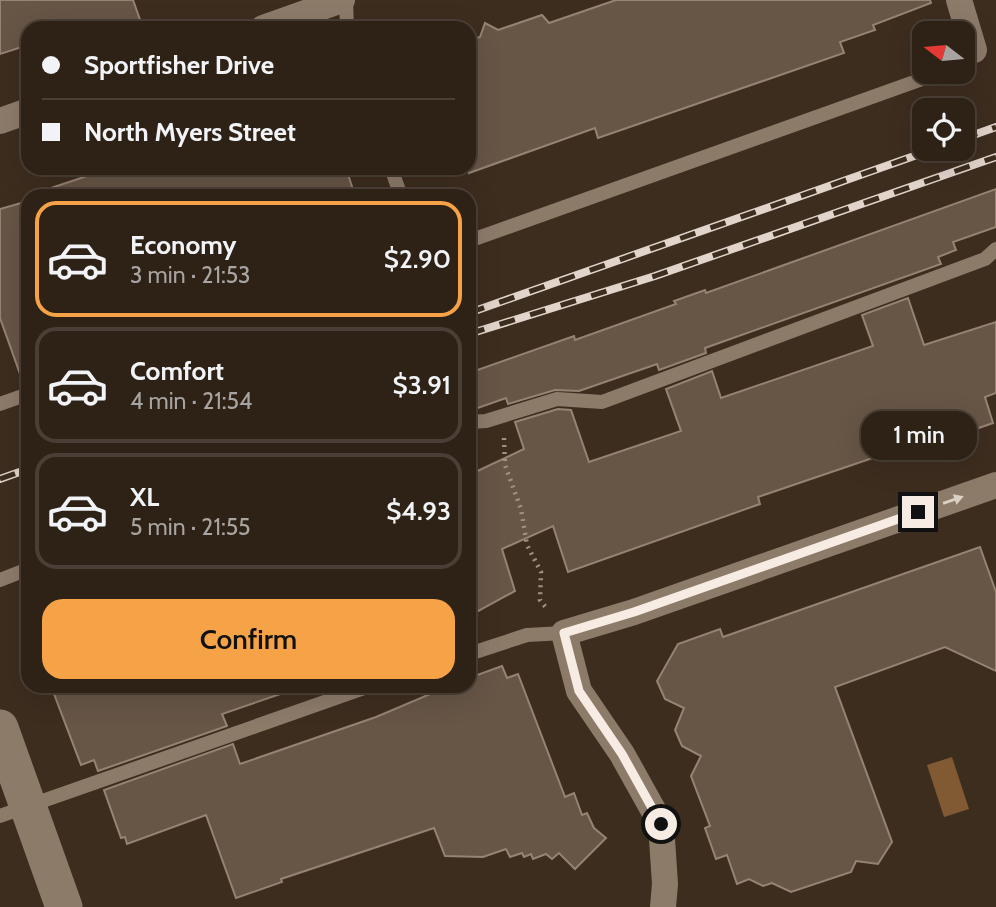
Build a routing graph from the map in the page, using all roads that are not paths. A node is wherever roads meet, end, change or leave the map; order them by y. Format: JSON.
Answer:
{"nodes":[{"id":1,"x":344,"y":0,"type":"edge"},
{"id":2,"x":960,"y":0,"type":"edge"},
{"id":3,"x":283,"y":21,"type":"edge"},
{"id":4,"x":346,"y":21,"type":"edge"},
{"id":5,"x":966,"y":21,"type":"edge"},
{"id":6,"x":912,"y":83,"type":"edge"},
{"id":7,"x":21,"y":114,"type":"edge"},
{"id":8,"x":0,"y":121,"type":"edge"},
{"id":9,"x":476,"y":238,"type":"edge"},
{"id":10,"x":996,"y":249,"type":"edge"},
{"id":11,"x":21,"y":396,"type":"edge"},
{"id":12,"x":0,"y":404,"type":"edge"},
{"id":13,"x":476,"y":421,"type":"edge"},
{"id":14,"x":996,"y":485,"type":"edge"},
{"id":15,"x":21,"y":572,"type":"edge"},
{"id":16,"x":0,"y":580,"type":"edge"},
{"id":17,"x":564,"y":633,"type":"junction"},
{"id":18,"x":476,"y":652,"type":"edge"},
{"id":19,"x":350,"y":693,"type":"edge"},
{"id":20,"x":0,"y":728,"type":"edge"},
{"id":21,"x":14,"y":811,"type":"edge"},
{"id":22,"x":64,"y":907,"type":"edge"},
{"id":23,"x":663,"y":907,"type":"edge"}],
"edges":[{"from":1,"to":3,"type":"street"},
{"from":1,"to":4,"type":"lane"},
{"from":2,"to":5,"type":"street"},
{"from":6,"to":9,"type":"lane"},
{"from":7,"to":8,"type":"street"},
{"from":10,"to":13,"type":"lane"},
{"from":11,"to":12,"type":"lane"},
{"from":17,"to":14,"type":"street","one_way":true},
{"from":15,"to":16,"type":"lane"},
{"from":17,"to":18,"type":"lane"},
{"from":17,"to":23,"type":"street"},
{"from":19,"to":21,"type":"lane"},
{"from":20,"to":21,"type":"main road"},
{"from":21,"to":22,"type":"main road"}]}
